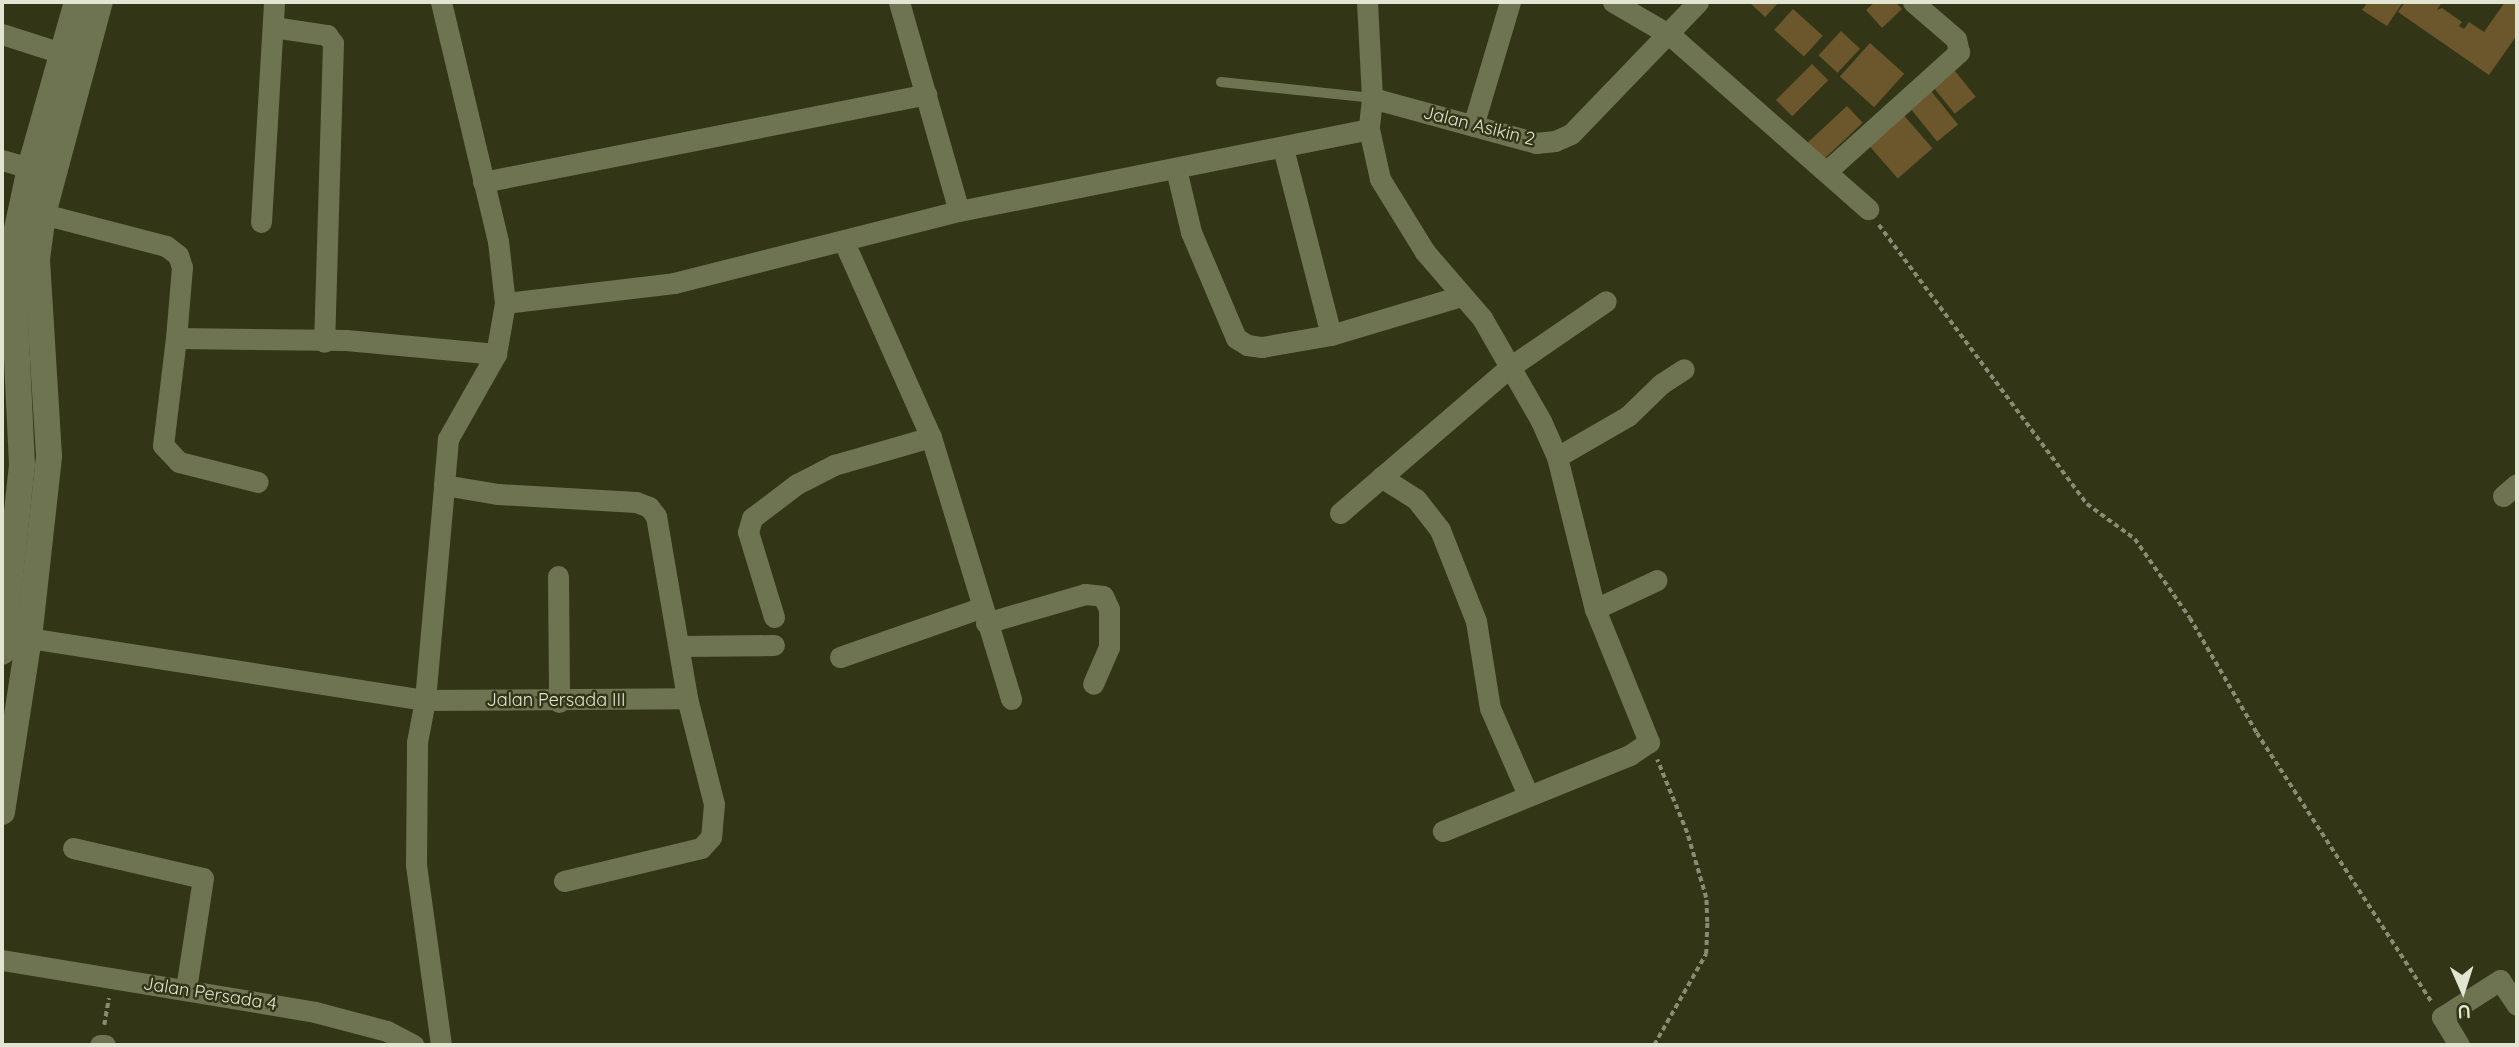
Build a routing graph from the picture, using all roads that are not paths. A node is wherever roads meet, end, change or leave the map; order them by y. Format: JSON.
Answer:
{"nodes":[{"id":1,"x":77,"y":2,"type":"edge"},
{"id":2,"x":100,"y":2,"type":"edge"},
{"id":3,"x":274,"y":2,"type":"edge"},
{"id":4,"x":441,"y":2,"type":"edge"},
{"id":5,"x":899,"y":2,"type":"edge"},
{"id":6,"x":1367,"y":2,"type":"edge"},
{"id":7,"x":1510,"y":2,"type":"edge"},
{"id":8,"x":1613,"y":2,"type":"edge"},
{"id":9,"x":1698,"y":2,"type":"edge"},
{"id":10,"x":1913,"y":2,"type":"edge"},
{"id":11,"x":273,"y":27,"type":"junction"},
{"id":12,"x":2,"y":34,"type":"edge"},
{"id":13,"x":1670,"y":36,"type":"junction"},
{"id":14,"x":61,"y":53,"type":"junction"},
{"id":15,"x":1221,"y":82,"type":"dead end"},
{"id":16,"x":926,"y":94,"type":"junction"},
{"id":17,"x":1372,"y":97,"type":"junction"},
{"id":18,"x":1473,"y":126,"type":"junction"},
{"id":19,"x":1368,"y":129,"type":"junction"},
{"id":20,"x":1283,"y":148,"type":"junction"},
{"id":21,"x":2,"y":160,"type":"edge"},
{"id":22,"x":30,"y":168,"type":"junction"},
{"id":23,"x":1176,"y":169,"type":"junction"},
{"id":24,"x":1827,"y":171,"type":"junction"},
{"id":25,"x":483,"y":182,"type":"junction"},
{"id":26,"x":1868,"y":209,"type":"road end"},
{"id":27,"x":959,"y":211,"type":"junction"},
{"id":28,"x":43,"y":214,"type":"junction"},
{"id":29,"x":261,"y":222,"type":"dead end"},
{"id":30,"x":844,"y":242,"type":"junction"},
{"id":31,"x":1461,"y":296,"type":"junction"},
{"id":32,"x":1606,"y":301,"type":"dead end"},
{"id":33,"x":505,"y":303,"type":"junction"},
{"id":34,"x":1331,"y":335,"type":"junction"},
{"id":35,"x":176,"y":338,"type":"junction"},
{"id":36,"x":324,"y":342,"type":"junction"},
{"id":37,"x":496,"y":354,"type":"junction"},
{"id":38,"x":28,"y":363,"type":"junction"},
{"id":39,"x":1510,"y":367,"type":"junction"},
{"id":40,"x":1684,"y":369,"type":"dead end"},
{"id":41,"x":931,"y":437,"type":"junction"},
{"id":42,"x":1557,"y":457,"type":"junction"},
{"id":43,"x":1381,"y":477,"type":"junction"},
{"id":44,"x":258,"y":482,"type":"dead end"},
{"id":45,"x":444,"y":485,"type":"junction"},
{"id":46,"x":1340,"y":513,"type":"dead end"},
{"id":47,"x":558,"y":576,"type":"dead end"},
{"id":48,"x":1657,"y":580,"type":"dead end"},
{"id":49,"x":1595,"y":609,"type":"junction"},
{"id":50,"x":983,"y":616,"type":"junction"},
{"id":51,"x":775,"y":617,"type":"dead end"},
{"id":52,"x":9,"y":642,"type":"edge"},
{"id":53,"x":774,"y":645,"type":"dead end"},
{"id":54,"x":680,"y":646,"type":"junction"},
{"id":55,"x":840,"y":657,"type":"dead end"},
{"id":56,"x":1093,"y":684,"type":"dead end"},
{"id":57,"x":687,"y":698,"type":"junction"},
{"id":58,"x":1011,"y":699,"type":"dead end"},
{"id":59,"x":425,"y":700,"type":"junction"},
{"id":60,"x":559,"y":702,"type":"junction"},
{"id":61,"x":1528,"y":795,"type":"junction"},
{"id":62,"x":2,"y":812,"type":"edge"},
{"id":63,"x":1443,"y":831,"type":"dead end"},
{"id":64,"x":73,"y":848,"type":"dead end"},
{"id":65,"x":564,"y":881,"type":"dead end"},
{"id":66,"x":2,"y":960,"type":"edge"},
{"id":67,"x":186,"y":989,"type":"junction"},
{"id":68,"x":2517,"y":1005,"type":"edge"},
{"id":69,"x":413,"y":1045,"type":"edge"},
{"id":70,"x":440,"y":1045,"type":"edge"},
{"id":71,"x":2459,"y":1045,"type":"edge"}],
"edges":[{"from":1,"to":14,"type":"street"},
{"from":2,"to":28,"type":"street"},
{"from":3,"to":11,"type":"street"},
{"from":4,"to":25,"type":"street"},
{"from":5,"to":16,"type":"street"},
{"from":6,"to":17,"type":"street"},
{"from":7,"to":18,"type":"street"},
{"from":8,"to":13,"type":"street"},
{"from":9,"to":13,"type":"street","name":"Jalan Asikin 2"},
{"from":10,"to":24,"type":"street"},
{"from":11,"to":29,"type":"street"},
{"from":11,"to":36,"type":"street"},
{"from":12,"to":14,"type":"street"},
{"from":13,"to":18,"type":"street","name":"Jalan Asikin 2"},
{"from":13,"to":24,"type":"street"},
{"from":14,"to":22,"type":"street"},
{"from":15,"to":17,"type":"lane"},
{"from":16,"to":25,"type":"street"},
{"from":16,"to":27,"type":"street"},
{"from":17,"to":18,"type":"street","name":"Jalan Asikin 2"},
{"from":17,"to":19,"type":"street"},
{"from":19,"to":20,"type":"street"},
{"from":19,"to":31,"type":"street"},
{"from":20,"to":23,"type":"street"},
{"from":20,"to":34,"type":"street"},
{"from":21,"to":22,"type":"street"},
{"from":22,"to":38,"type":"street"},
{"from":23,"to":27,"type":"street"},
{"from":23,"to":34,"type":"street"},
{"from":24,"to":26,"type":"street"},
{"from":25,"to":33,"type":"street"},
{"from":27,"to":30,"type":"street"},
{"from":28,"to":35,"type":"street"},
{"from":28,"to":38,"type":"street"},
{"from":30,"to":33,"type":"street"},
{"from":30,"to":41,"type":"street"},
{"from":31,"to":34,"type":"street"},
{"from":31,"to":39,"type":"street"},
{"from":32,"to":39,"type":"street"},
{"from":33,"to":37,"type":"street"},
{"from":35,"to":36,"type":"street"},
{"from":35,"to":44,"type":"street"},
{"from":36,"to":37,"type":"street"},
{"from":37,"to":45,"type":"street"},
{"from":38,"to":52,"type":"street"},
{"from":39,"to":42,"type":"street"},
{"from":39,"to":43,"type":"street"},
{"from":40,"to":42,"type":"street"},
{"from":41,"to":50,"type":"street"},
{"from":41,"to":51,"type":"street"},
{"from":42,"to":49,"type":"street"},
{"from":43,"to":46,"type":"street"},
{"from":43,"to":61,"type":"street"},
{"from":45,"to":54,"type":"street"},
{"from":45,"to":59,"type":"street"},
{"from":47,"to":60,"type":"street"},
{"from":48,"to":49,"type":"street"},
{"from":49,"to":61,"type":"street"},
{"from":50,"to":55,"type":"street"},
{"from":50,"to":56,"type":"street"},
{"from":50,"to":58,"type":"street"},
{"from":52,"to":59,"type":"street","name":"Jalan Persada III"},
{"from":52,"to":62,"type":"street"},
{"from":53,"to":54,"type":"street"},
{"from":54,"to":57,"type":"street"},
{"from":57,"to":60,"type":"street","name":"Jalan Persada III"},
{"from":57,"to":65,"type":"street"},
{"from":59,"to":60,"type":"street","name":"Jalan Persada III"},
{"from":59,"to":70,"type":"street"},
{"from":61,"to":63,"type":"street"},
{"from":64,"to":67,"type":"street"},
{"from":66,"to":67,"type":"street","name":"Jalan Persada 4"},
{"from":67,"to":69,"type":"street","name":"Jalan Persada 4"},
{"from":68,"to":71,"type":"street"}]}
